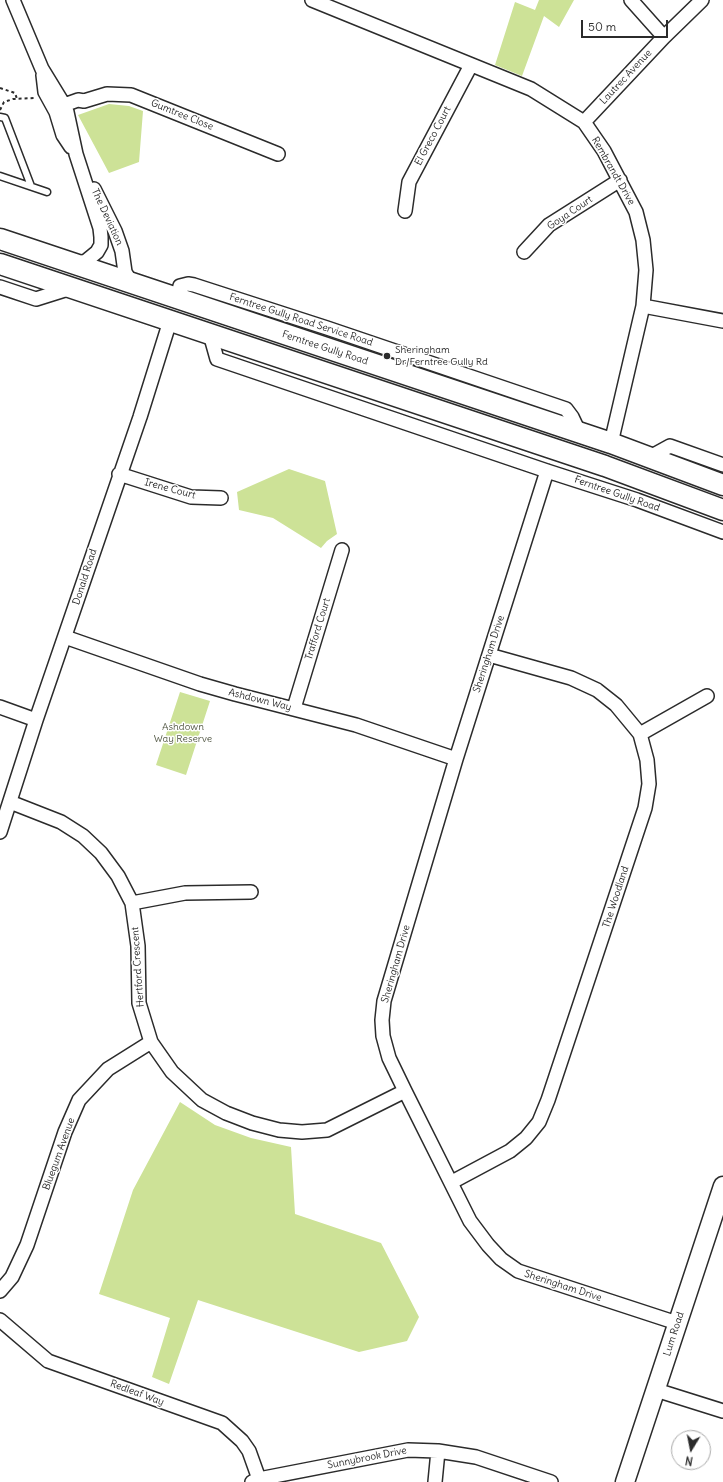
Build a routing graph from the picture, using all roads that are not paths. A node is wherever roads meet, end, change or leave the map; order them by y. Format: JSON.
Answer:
{"nodes":[{"id":1,"x":13,"y":0,"type":"edge"},
{"id":2,"x":312,"y":0,"type":"edge"},
{"id":3,"x":631,"y":0,"type":"edge"},
{"id":4,"x":702,"y":0,"type":"edge"},
{"id":5,"x":664,"y":37,"type":"junction"},
{"id":6,"x":471,"y":65,"type":"junction"},
{"id":7,"x":62,"y":110,"type":"junction"},
{"id":8,"x":0,"y":117,"type":"edge"},
{"id":9,"x":584,"y":122,"type":"junction"},
{"id":10,"x":76,"y":154,"type":"junction"},
{"id":11,"x":278,"y":154,"type":"dead end"},
{"id":12,"x":0,"y":176,"type":"edge"},
{"id":13,"x":620,"y":180,"type":"junction"},
{"id":14,"x":30,"y":186,"type":"junction"},
{"id":15,"x":47,"y":192,"type":"dead end"},
{"id":16,"x":405,"y":211,"type":"dead end"},
{"id":17,"x":0,"y":239,"type":"edge"},
{"id":18,"x":524,"y":252,"type":"dead end"},
{"id":19,"x":0,"y":264,"type":"edge"},
{"id":20,"x":76,"y":264,"type":"junction"},
{"id":21,"x":131,"y":282,"type":"junction"},
{"id":22,"x":0,"y":287,"type":"edge"},
{"id":23,"x":71,"y":288,"type":"junction"},
{"id":24,"x":177,"y":299,"type":"junction"},
{"id":25,"x":643,"y":306,"type":"junction"},
{"id":26,"x":170,"y":321,"type":"junction"},
{"id":27,"x":723,"y":321,"type":"edge"},
{"id":28,"x":210,"y":334,"type":"junction"},
{"id":29,"x":611,"y":443,"type":"junction"},
{"id":30,"x":650,"y":457,"type":"junction"},
{"id":31,"x":723,"y":465,"type":"edge"},
{"id":32,"x":605,"y":466,"type":"junction"},
{"id":33,"x":547,"y":471,"type":"junction"},
{"id":34,"x":119,"y":474,"type":"junction"},
{"id":35,"x":723,"y":485,"type":"edge"},
{"id":36,"x":221,"y":498,"type":"dead end"},
{"id":37,"x":723,"y":510,"type":"edge"},
{"id":38,"x":723,"y":532,"type":"edge"},
{"id":39,"x":342,"y":550,"type":"dead end"},
{"id":40,"x":65,"y":637,"type":"junction"},
{"id":41,"x":489,"y":655,"type":"junction"},
{"id":42,"x":707,"y":696,"type":"dead end"},
{"id":43,"x":0,"y":707,"type":"edge"},
{"id":44,"x":294,"y":708,"type":"junction"},
{"id":45,"x":36,"y":720,"type":"junction"},
{"id":46,"x":640,"y":734,"type":"junction"},
{"id":47,"x":456,"y":759,"type":"junction"},
{"id":48,"x":10,"y":802,"type":"junction"},
{"id":49,"x":0,"y":832,"type":"edge"},
{"id":50,"x":251,"y":892,"type":"dead end"},
{"id":51,"x":132,"y":903,"type":"junction"},
{"id":52,"x":151,"y":1042,"type":"junction"},
{"id":53,"x":405,"y":1091,"type":"junction"},
{"id":54,"x":452,"y":1182,"type":"junction"},
{"id":55,"x":723,"y":1186,"type":"edge"},
{"id":56,"x":0,"y":1291,"type":"edge"},
{"id":57,"x":0,"y":1320,"type":"edge"},
{"id":58,"x":677,"y":1323,"type":"junction"},
{"id":59,"x":656,"y":1390,"type":"junction"},
{"id":60,"x":723,"y":1411,"type":"edge"},
{"id":61,"x":438,"y":1451,"type":"junction"},
{"id":62,"x":256,"y":1480,"type":"edge"},
{"id":63,"x":435,"y":1482,"type":"edge"},
{"id":64,"x":551,"y":1482,"type":"edge"},
{"id":65,"x":625,"y":1482,"type":"edge"}],
"edges":[{"from":1,"to":7,"type":"street","name":"The Deviation"},
{"from":2,"to":6,"type":"street","name":"Rembrandt Drive"},
{"from":3,"to":5,"type":"street"},
{"from":4,"to":5,"type":"street","name":"Lautrec Avenue"},
{"from":5,"to":9,"type":"street","name":"Lautrec Avenue"},
{"from":6,"to":9,"type":"street","name":"Rembrandt Drive"},
{"from":6,"to":16,"type":"street","name":"El Greco Court"},
{"from":7,"to":10,"type":"street","name":"The Deviation"},
{"from":7,"to":11,"type":"street","name":"Gumtree Close"},
{"from":8,"to":14,"type":"lane"},
{"from":9,"to":13,"type":"street","name":"Rembrandt Drive"},
{"from":10,"to":20,"type":"street","name":"The Deviation"},
{"from":10,"to":21,"type":"street","name":"The Deviation"},
{"from":12,"to":14,"type":"lane"},
{"from":13,"to":18,"type":"street","name":"Goya Court"},
{"from":13,"to":25,"type":"street","name":"Rembrandt Drive"},
{"from":14,"to":15,"type":"lane"},
{"from":17,"to":20,"type":"main road","name":"Ferntree Gully Road"},
{"from":19,"to":23,"type":"main road","name":"Ferntree Gully Road"},
{"from":20,"to":21,"type":"main road","name":"Ferntree Gully Road"},
{"from":21,"to":24,"type":"main road","name":"Ferntree Gully Road"},
{"from":22,"to":23,"type":"street"},
{"from":23,"to":26,"type":"main road","name":"Ferntree Gully Road"},
{"from":24,"to":26,"type":"main road"},
{"from":24,"to":29,"type":"main road","name":"Ferntree Gully Road"},
{"from":25,"to":27,"type":"street"},
{"from":25,"to":29,"type":"street","name":"Rembrandt Drive"},
{"from":26,"to":28,"type":"main road","name":"Ferntree Gully Road"},
{"from":26,"to":34,"type":"street","name":"Donald Road"},
{"from":28,"to":32,"type":"main road","name":"Ferntree Gully Road"},
{"from":28,"to":33,"type":"street","name":"Ferntree Gully Road"},
{"from":29,"to":30,"type":"main road","name":"Ferntree Gully Road"},
{"from":29,"to":32,"type":"main road"},
{"from":30,"to":31,"type":"street"},
{"from":30,"to":35,"type":"main road","name":"Ferntree Gully Road"},
{"from":32,"to":37,"type":"main road","name":"Ferntree Gully Road"},
{"from":33,"to":38,"type":"street","name":"Ferntree Gully Road"},
{"from":33,"to":41,"type":"street","name":"Sheringham Drive"},
{"from":34,"to":36,"type":"street","name":"Irene Court"},
{"from":34,"to":40,"type":"street","name":"Donald Road"},
{"from":39,"to":44,"type":"street","name":"Trafford Court"},
{"from":40,"to":44,"type":"street","name":"Ashdown Way"},
{"from":40,"to":45,"type":"street","name":"Donald Road"},
{"from":41,"to":46,"type":"street","name":"The Woodland"},
{"from":41,"to":47,"type":"street","name":"Sheringham Drive"},
{"from":42,"to":46,"type":"street"},
{"from":43,"to":45,"type":"street"},
{"from":44,"to":47,"type":"street","name":"Ashdown Way"},
{"from":45,"to":48,"type":"street","name":"Donald Road"},
{"from":46,"to":54,"type":"street","name":"The Woodland"},
{"from":47,"to":53,"type":"street","name":"Sheringham Drive"},
{"from":48,"to":49,"type":"street","name":"Donald Road"},
{"from":48,"to":51,"type":"street","name":"Hertford Crescent"},
{"from":50,"to":51,"type":"street"},
{"from":51,"to":52,"type":"street","name":"Hertford Crescent"},
{"from":52,"to":53,"type":"street","name":"Hertford Crescent"},
{"from":52,"to":56,"type":"street","name":"Bluegum Avenue"},
{"from":53,"to":54,"type":"street","name":"Sheringham Drive"},
{"from":54,"to":58,"type":"street","name":"Sheringham Drive"},
{"from":55,"to":58,"type":"street","name":"Lum Road"},
{"from":57,"to":62,"type":"street","name":"Redleaf Way"},
{"from":58,"to":59,"type":"street","name":"Lum Road"},
{"from":59,"to":60,"type":"street"},
{"from":59,"to":65,"type":"street","name":"Lum Road"},
{"from":61,"to":62,"type":"street","name":"Sunnybrook Drive"},
{"from":61,"to":63,"type":"street"},
{"from":61,"to":64,"type":"street","name":"Sunnybrook Drive"}]}
